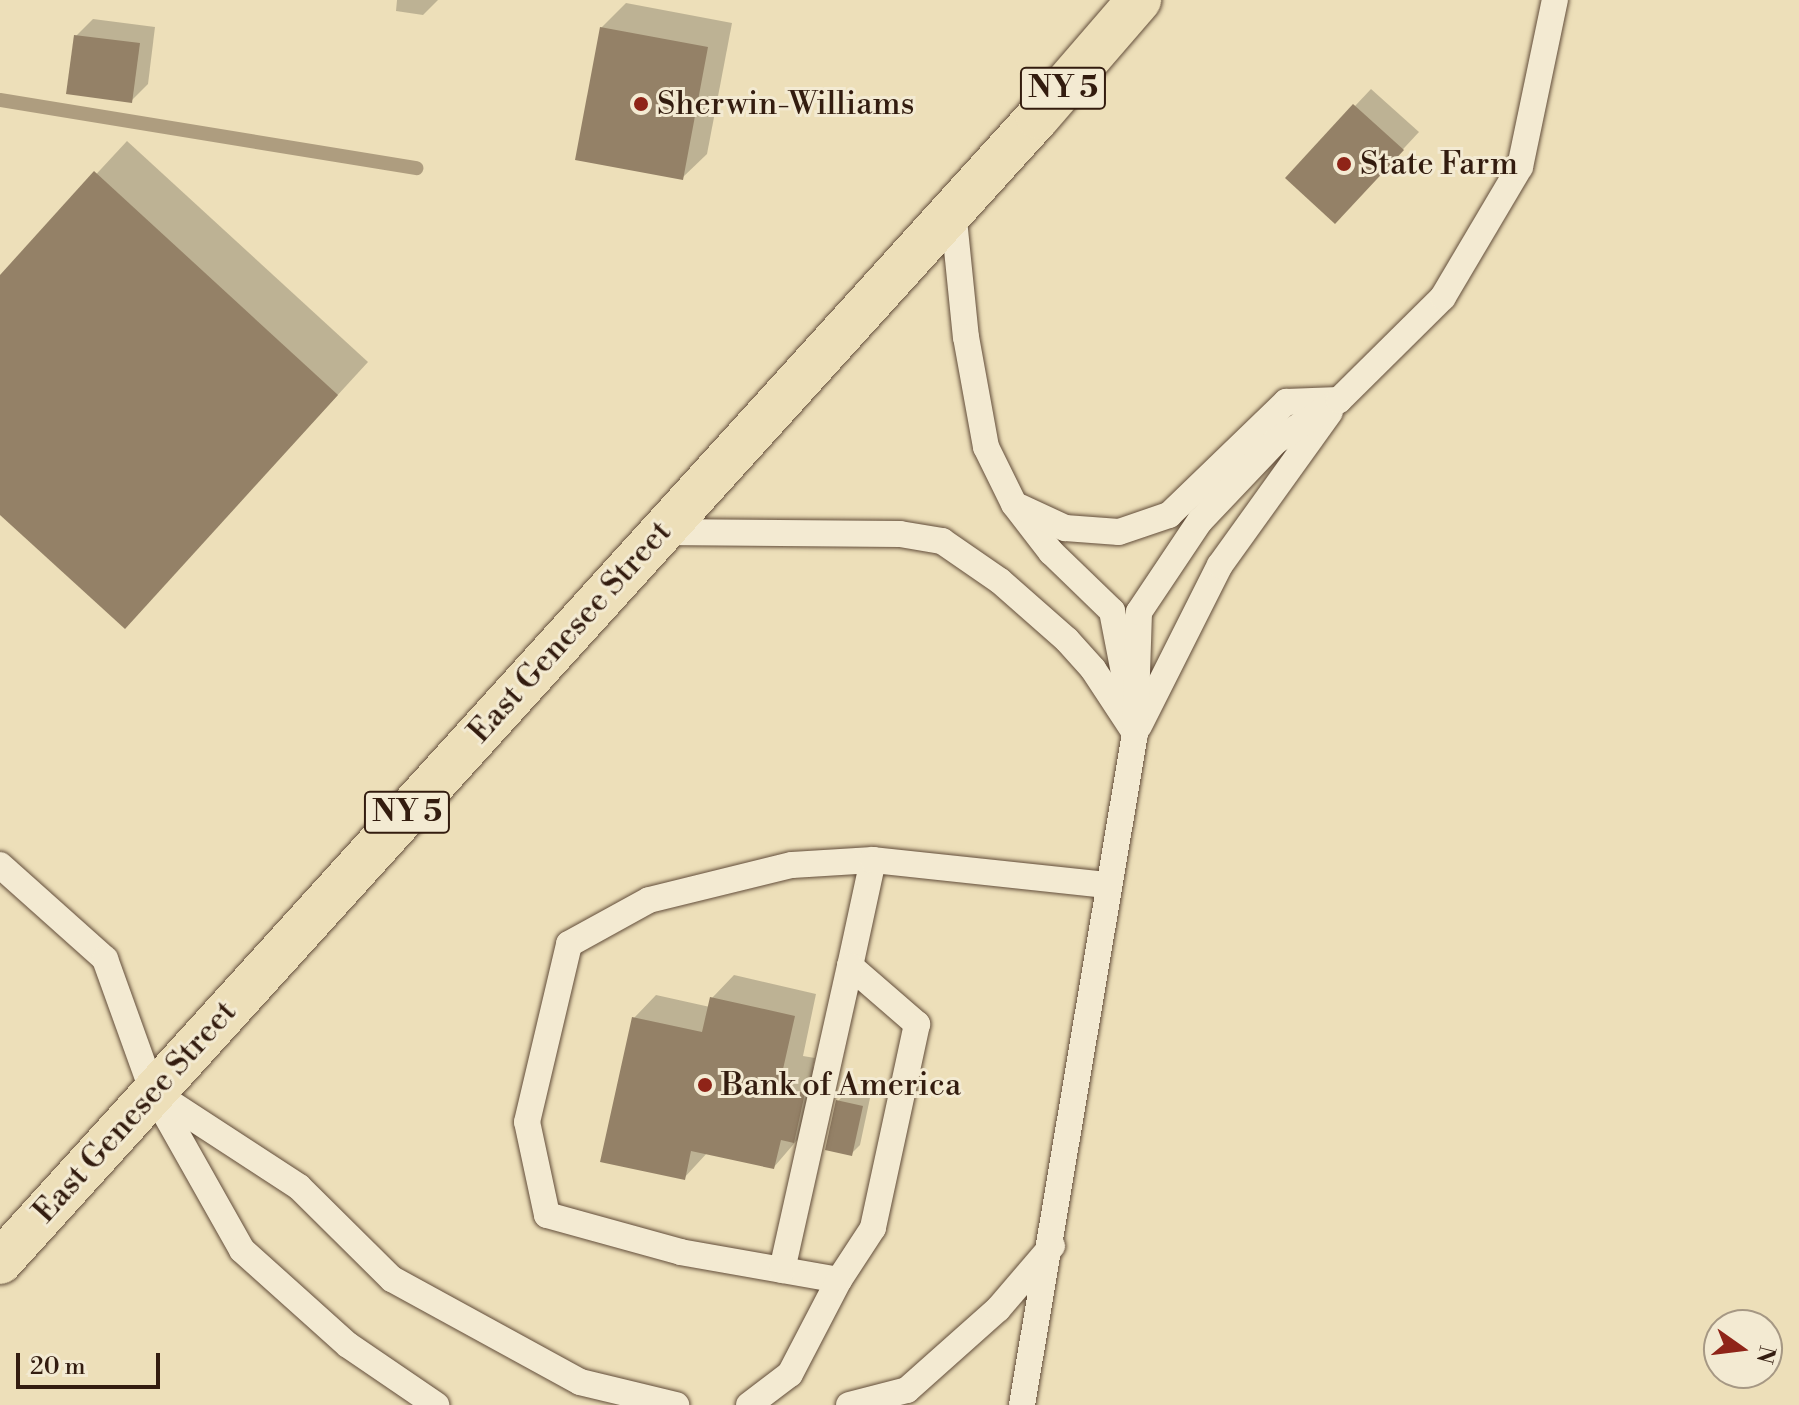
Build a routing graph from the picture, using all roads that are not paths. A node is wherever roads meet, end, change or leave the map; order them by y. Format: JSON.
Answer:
{"nodes":[{"id":1,"x":1139,"y":0,"type":"edge"},
{"id":2,"x":1555,"y":0,"type":"edge"},
{"id":3,"x":953,"y":210,"type":"junction"},
{"id":4,"x":1339,"y":400,"type":"junction"},
{"id":5,"x":1014,"y":504,"type":"junction"},
{"id":6,"x":660,"y":532,"type":"junction"},
{"id":7,"x":1135,"y":733,"type":"junction"},
{"id":8,"x":873,"y":860,"type":"junction"},
{"id":9,"x":0,"y":865,"type":"edge"},
{"id":10,"x":1108,"y":885,"type":"junction"},
{"id":11,"x":850,"y":966,"type":"junction"},
{"id":12,"x":153,"y":1092,"type":"junction"},
{"id":13,"x":1052,"y":1246,"type":"junction"},
{"id":14,"x":0,"y":1262,"type":"edge"},
{"id":15,"x":782,"y":1270,"type":"junction"},
{"id":16,"x":839,"y":1280,"type":"junction"},
{"id":17,"x":436,"y":1405,"type":"edge"},
{"id":18,"x":676,"y":1405,"type":"edge"},
{"id":19,"x":749,"y":1405,"type":"edge"},
{"id":20,"x":849,"y":1405,"type":"edge"},
{"id":21,"x":1022,"y":1405,"type":"edge"}],
"edges":[{"from":1,"to":3,"type":"highway","name":"East Genesee Street","number":"NY 5"},
{"from":2,"to":4,"type":"lane"},
{"from":3,"to":5,"type":"lane"},
{"from":3,"to":6,"type":"highway","name":"East Genesee Street","number":"NY 5"},
{"from":4,"to":5,"type":"lane"},
{"from":4,"to":7,"type":"lane"},
{"from":4,"to":7,"type":"lane"},
{"from":5,"to":7,"type":"lane"},
{"from":6,"to":7,"type":"lane"},
{"from":6,"to":12,"type":"highway","name":"East Genesee Street","number":"NY 5"},
{"from":7,"to":10,"type":"lane"},
{"from":8,"to":10,"type":"lane"},
{"from":8,"to":11,"type":"lane"},
{"from":8,"to":15,"type":"lane"},
{"from":9,"to":12,"type":"lane"},
{"from":10,"to":13,"type":"lane"},
{"from":11,"to":15,"type":"lane"},
{"from":11,"to":16,"type":"lane"},
{"from":12,"to":14,"type":"highway","name":"East Genesee Street","number":"NY 5"},
{"from":12,"to":17,"type":"lane"},
{"from":12,"to":18,"type":"lane"},
{"from":13,"to":20,"type":"lane"},
{"from":13,"to":21,"type":"lane"},
{"from":15,"to":16,"type":"lane"},
{"from":16,"to":19,"type":"lane"}]}
